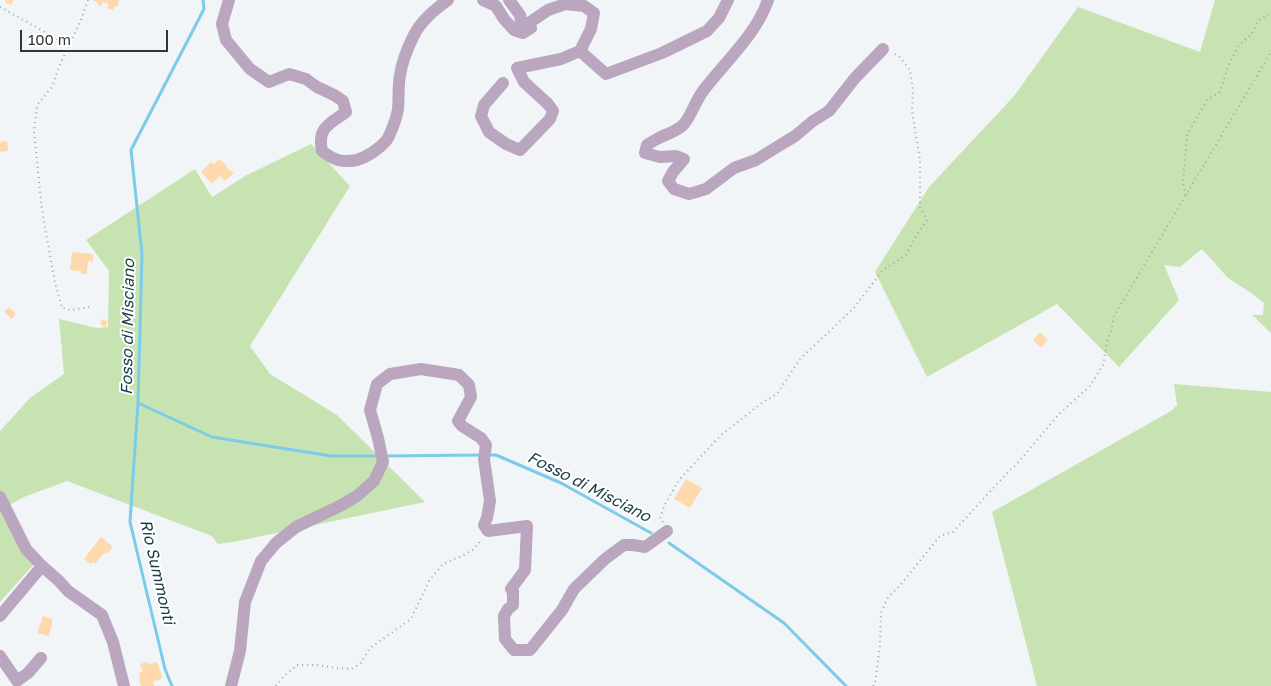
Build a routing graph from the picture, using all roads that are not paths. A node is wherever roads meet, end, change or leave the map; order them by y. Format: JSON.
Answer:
{"nodes":[{"id":1,"x":229,"y":0,"type":"edge"},
{"id":2,"x":448,"y":0,"type":"edge"},
{"id":3,"x":483,"y":0,"type":"edge"},
{"id":4,"x":508,"y":0,"type":"edge"},
{"id":5,"x":728,"y":0,"type":"edge"},
{"id":6,"x":768,"y":0,"type":"edge"},
{"id":7,"x":529,"y":23,"type":"junction"},
{"id":8,"x":883,"y":49,"type":"road end"},
{"id":9,"x":580,"y":51,"type":"junction"},
{"id":10,"x":503,"y":83,"type":"dead end"},
{"id":11,"x":0,"y":497,"type":"edge"},
{"id":12,"x":667,"y":531,"type":"road end"},
{"id":13,"x":42,"y":566,"type":"junction"},
{"id":14,"x":0,"y":616,"type":"edge"},
{"id":15,"x":0,"y":656,"type":"edge"},
{"id":16,"x":41,"y":658,"type":"dead end"},
{"id":17,"x":124,"y":686,"type":"edge"},
{"id":18,"x":231,"y":686,"type":"edge"}],
"edges":[{"from":1,"to":2,"type":"street"},
{"from":3,"to":7,"type":"street"},
{"from":4,"to":7,"type":"street"},
{"from":5,"to":9,"type":"street"},
{"from":6,"to":8,"type":"street"},
{"from":7,"to":9,"type":"street"},
{"from":9,"to":10,"type":"street"},
{"from":11,"to":13,"type":"street"},
{"from":12,"to":18,"type":"street"},
{"from":13,"to":14,"type":"street"},
{"from":13,"to":17,"type":"street"},
{"from":15,"to":16,"type":"street"}]}
